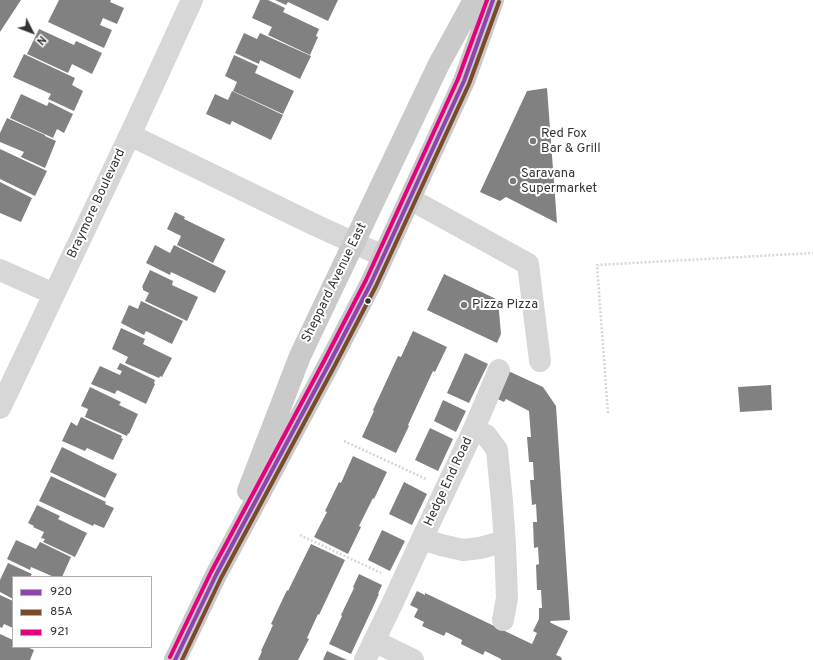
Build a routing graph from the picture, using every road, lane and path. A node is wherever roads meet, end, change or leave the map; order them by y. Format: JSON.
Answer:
{"nodes":[{"id":1,"x":192,"y":0,"type":"edge"},
{"id":2,"x":474,"y":0,"type":"edge"},
{"id":3,"x":494,"y":0,"type":"edge"},
{"id":4,"x":130,"y":135,"type":"junction"},
{"id":5,"x":410,"y":199,"type":"junction"},
{"id":6,"x":354,"y":242,"type":"junction"},
{"id":7,"x":813,"y":253,"type":"edge"},
{"id":8,"x":384,"y":256,"type":"junction"},
{"id":9,"x":0,"y":270,"type":"edge"},
{"id":10,"x":54,"y":294,"type":"junction"},
{"id":11,"x":540,"y":361,"type":"dead end"},
{"id":12,"x":499,"y":370,"type":"dead end"},
{"id":13,"x":0,"y":408,"type":"edge"},
{"id":14,"x":608,"y":413,"type":"dead end"},
{"id":15,"x":473,"y":431,"type":"junction"},
{"id":16,"x":344,"y":441,"type":"dead end"},
{"id":17,"x":426,"y":480,"type":"dead end"},
{"id":18,"x":300,"y":535,"type":"dead end"},
{"id":19,"x":422,"y":539,"type":"junction"},
{"id":20,"x":505,"y":544,"type":"junction"},
{"id":21,"x":382,"y":574,"type":"dead end"},
{"id":22,"x":216,"y":575,"type":"junction"},
{"id":23,"x":503,"y":620,"type":"dead end"},
{"id":24,"x":369,"y":651,"type":"edge"},
{"id":25,"x":175,"y":660,"type":"edge"},
{"id":26,"x":413,"y":660,"type":"edge"}],
"edges":[{"from":1,"to":4,"type":"street","name":"Braymore Boulevard"},
{"from":2,"to":6,"type":"main road","name":"Sheppard Avenue East"},
{"from":3,"to":5,"type":"main road","name":"Sheppard Avenue East"},
{"from":4,"to":6,"type":"street"},
{"from":4,"to":10,"type":"street","name":"Braymore Boulevard"},
{"from":5,"to":8,"type":"main road","name":"Sheppard Avenue East"},
{"from":5,"to":11,"type":"street"},
{"from":6,"to":8,"type":"street"},
{"from":6,"to":22,"type":"main road","name":"Sheppard Avenue East"},
{"from":7,"to":14,"type":"path"},
{"from":8,"to":22,"type":"main road","name":"Sheppard Avenue East"},
{"from":9,"to":10,"type":"street"},
{"from":10,"to":13,"type":"street","name":"Braymore Boulevard"},
{"from":12,"to":15,"type":"street"},
{"from":15,"to":19,"type":"street","name":"Hedge End Road"},
{"from":15,"to":20,"type":"street","name":"Hedge End Road"},
{"from":16,"to":17,"type":"path"},
{"from":18,"to":21,"type":"path"},
{"from":19,"to":20,"type":"street","name":"Hedge End Road"},
{"from":19,"to":24,"type":"street","name":"Hedge End Road"},
{"from":20,"to":23,"type":"street","name":"Hedge End Road"},
{"from":22,"to":25,"type":"main road","name":"Sheppard Avenue East"},
{"from":24,"to":26,"type":"street","name":"Hedge End Road"}]}
